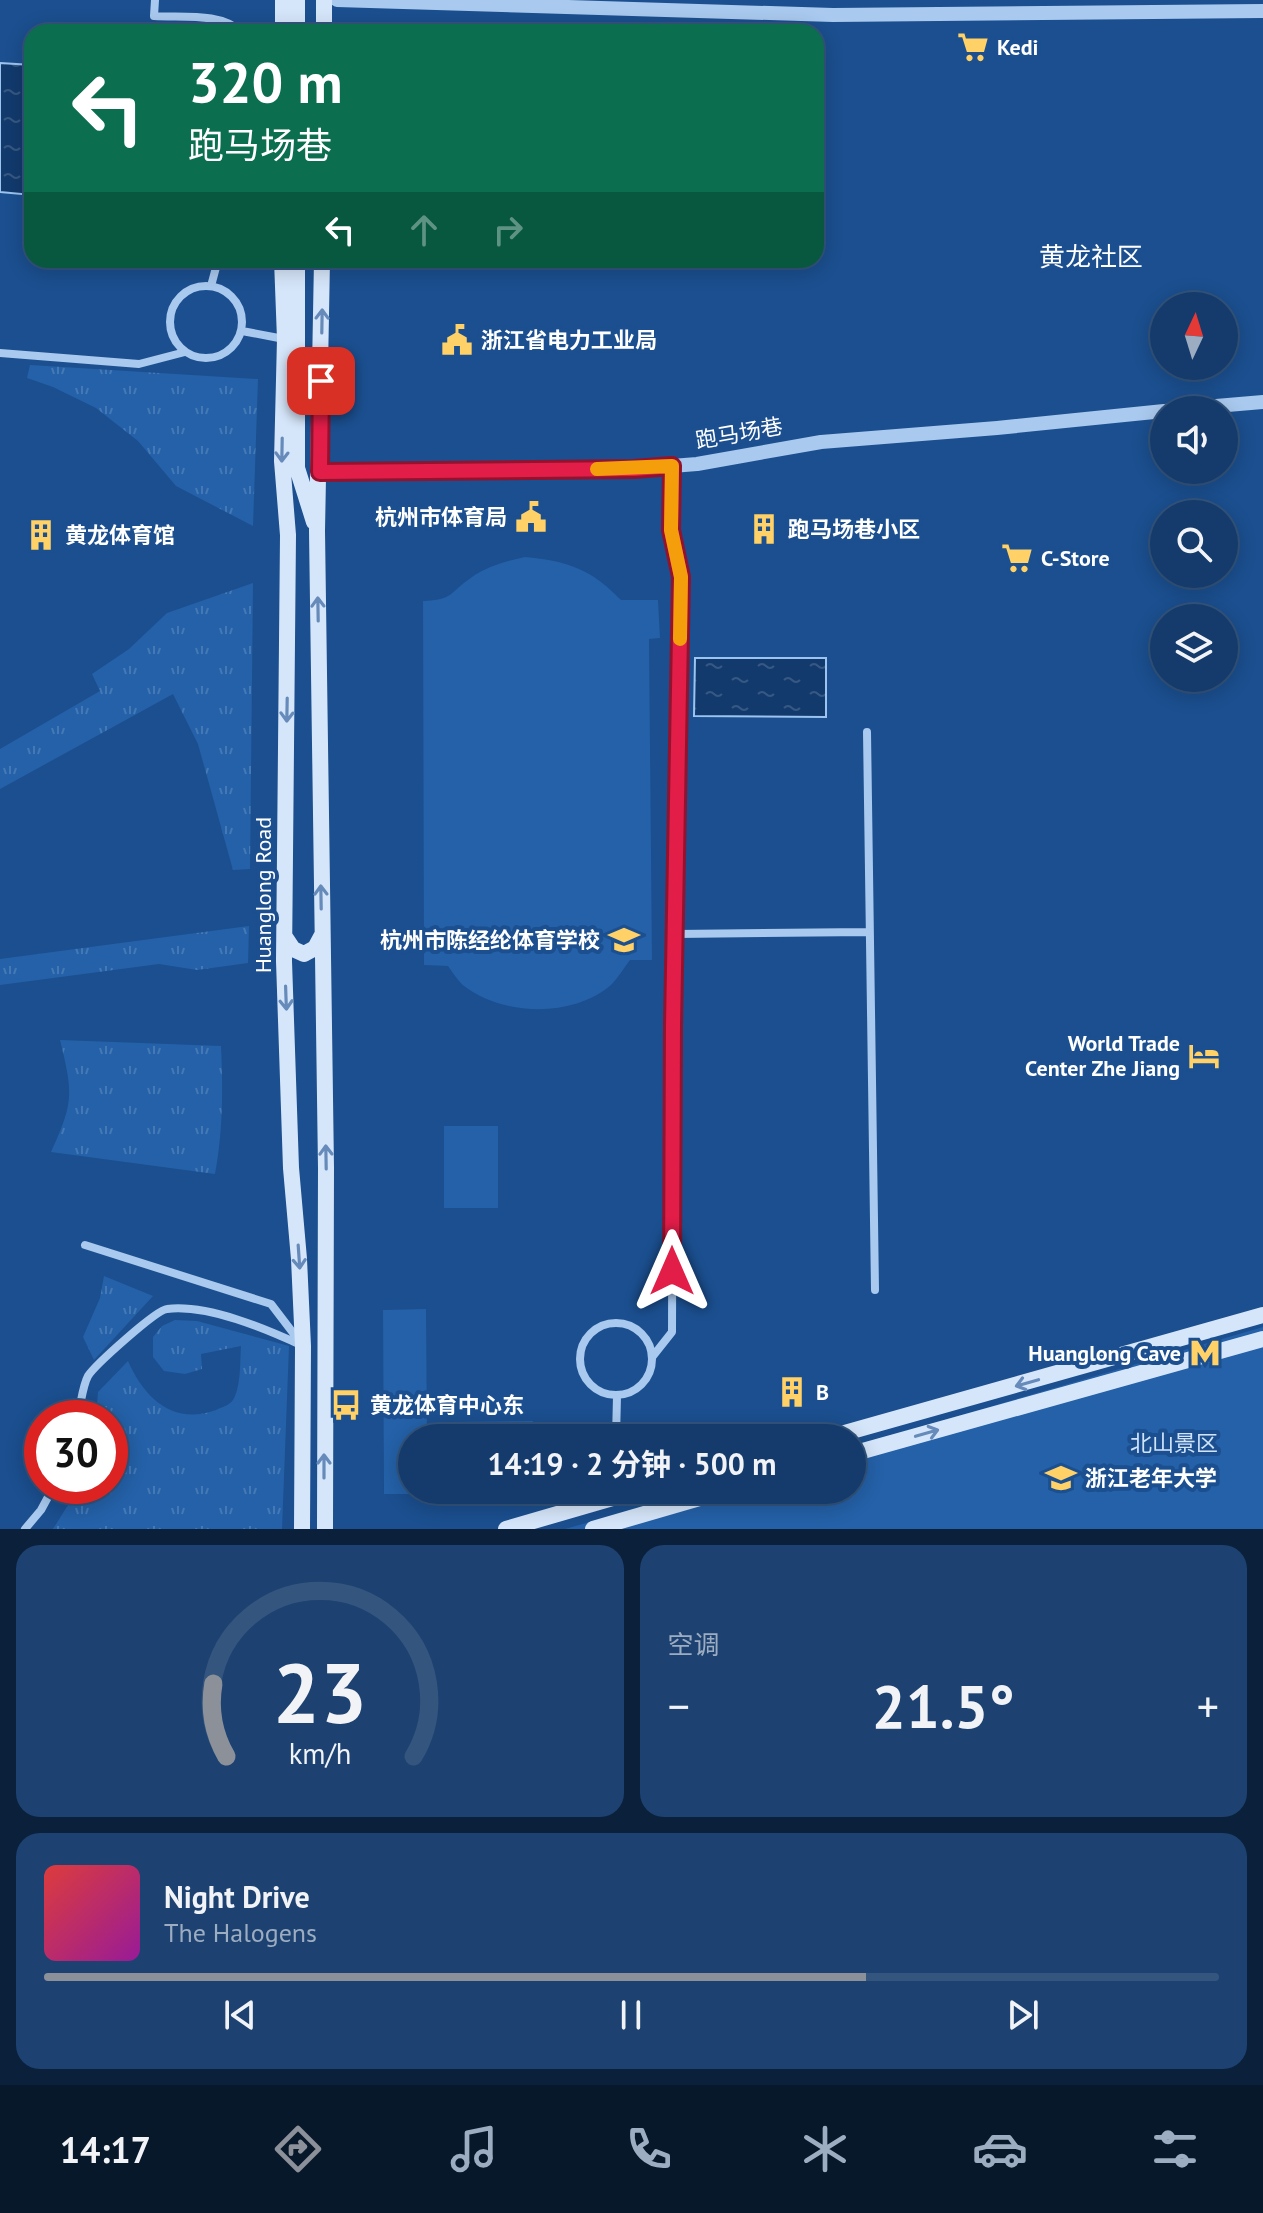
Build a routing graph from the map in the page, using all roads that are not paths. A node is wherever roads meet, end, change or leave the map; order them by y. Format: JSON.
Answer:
{"nodes":[{"id":1,"x":155,"y":0,"type":"edge"},
{"id":2,"x":283,"y":0,"type":"edge"},
{"id":3,"x":297,"y":0,"type":"edge"},
{"id":4,"x":324,"y":0,"type":"edge"},
{"id":5,"x":337,"y":0,"type":"edge"},
{"id":6,"x":1263,"y":11,"type":"edge"},
{"id":7,"x":230,"y":24,"type":"edge"},
{"id":8,"x":283,"y":24,"type":"edge"},
{"id":9,"x":297,"y":24,"type":"edge"},
{"id":10,"x":324,"y":24,"type":"edge"},
{"id":11,"x":216,"y":268,"type":"edge"},
{"id":12,"x":282,"y":268,"type":"edge"},
{"id":13,"x":297,"y":268,"type":"edge"},
{"id":14,"x":322,"y":268,"type":"edge"},
{"id":15,"x":211,"y":286,"type":"junction"},
{"id":16,"x":242,"y":331,"type":"junction"},
{"id":17,"x":285,"y":339,"type":"junction"},
{"id":18,"x":185,"y":352,"type":"junction"},
{"id":19,"x":0,"y":353,"type":"edge"},
{"id":20,"x":1263,"y":402,"type":"edge"},
{"id":21,"x":1238,"y":404,"type":"edge"},
{"id":22,"x":1150,"y":412,"type":"edge"},
{"id":23,"x":672,"y":466,"type":"junction"},
{"id":24,"x":320,"y":472,"type":"junction"},
{"id":25,"x":317,"y":531,"type":"junction"},
{"id":26,"x":867,"y":732,"type":"dead end"},
{"id":27,"x":868,"y":932,"type":"junction"},
{"id":28,"x":676,"y":934,"type":"junction"},
{"id":29,"x":322,"y":935,"type":"junction"},
{"id":30,"x":285,"y":937,"type":"junction"},
{"id":31,"x":85,"y":1245,"type":"dead end"},
{"id":32,"x":875,"y":1290,"type":"dead end"},
{"id":33,"x":1263,"y":1315,"type":"edge"},
{"id":34,"x":1260,"y":1341,"type":"edge"},
{"id":35,"x":303,"y":1346,"type":"junction"},
{"id":36,"x":653,"y":1356,"type":"junction"},
{"id":37,"x":617,"y":1396,"type":"junction"},
{"id":38,"x":82,"y":1400,"type":"edge"},
{"id":39,"x":616,"y":1424,"type":"edge"},
{"id":40,"x":866,"y":1427,"type":"edge"},
{"id":41,"x":866,"y":1450,"type":"edge"},
{"id":42,"x":44,"y":1504,"type":"edge"},
{"id":43,"x":585,"y":1504,"type":"edge"},
{"id":44,"x":679,"y":1504,"type":"edge"},
{"id":45,"x":25,"y":1529,"type":"edge"},
{"id":46,"x":302,"y":1529,"type":"edge"},
{"id":47,"x":325,"y":1529,"type":"edge"},
{"id":48,"x":506,"y":1529,"type":"edge"},
{"id":49,"x":593,"y":1529,"type":"edge"}],
"edges":[{"from":1,"to":7,"type":"street"},
{"from":2,"to":8,"type":"main road"},
{"from":3,"to":9,"type":"main road"},
{"from":4,"to":10,"type":"main road"},
{"from":5,"to":6,"type":"street"},
{"from":11,"to":15,"type":"street"},
{"from":12,"to":17,"type":"main road","name":"Huanglong Road"},
{"from":13,"to":25,"type":"main road"},
{"from":24,"to":14,"type":"main road","one_way":true},
{"from":15,"to":16,"type":"street"},
{"from":15,"to":18,"type":"street"},
{"from":16,"to":17,"type":"street"},
{"from":16,"to":18,"type":"street"},
{"from":17,"to":30,"type":"main road","name":"Huanglong Road","one_way":true},
{"from":18,"to":19,"type":"street"},
{"from":20,"to":21,"type":"street","name":"跑马场巷"},
{"from":22,"to":23,"type":"street","name":"跑马场巷"},
{"from":23,"to":24,"type":"street","name":"跑马场巷"},
{"from":23,"to":28,"type":"street"},
{"from":24,"to":25,"type":"main road"},
{"from":29,"to":25,"type":"main road","one_way":true},
{"from":26,"to":27,"type":"street"},
{"from":27,"to":28,"type":"street"},
{"from":27,"to":32,"type":"street"},
{"from":28,"to":36,"type":"street"},
{"from":29,"to":30,"type":"main road"},
{"from":47,"to":29,"type":"main road","one_way":true},
{"from":30,"to":35,"type":"main road","name":"Huanglong Road","one_way":true},
{"from":31,"to":35,"type":"street"},
{"from":33,"to":40,"type":"main road","one_way":true},
{"from":41,"to":34,"type":"main road","one_way":true},
{"from":35,"to":38,"type":"street"},
{"from":35,"to":46,"type":"main road","name":"Huanglong Road"},
{"from":36,"to":37,"type":"street"},
{"from":36,"to":37,"type":"street"},
{"from":37,"to":39,"type":"street"},
{"from":42,"to":45,"type":"street"},
{"from":43,"to":48,"type":"main road"},
{"from":44,"to":49,"type":"main road"}]}
